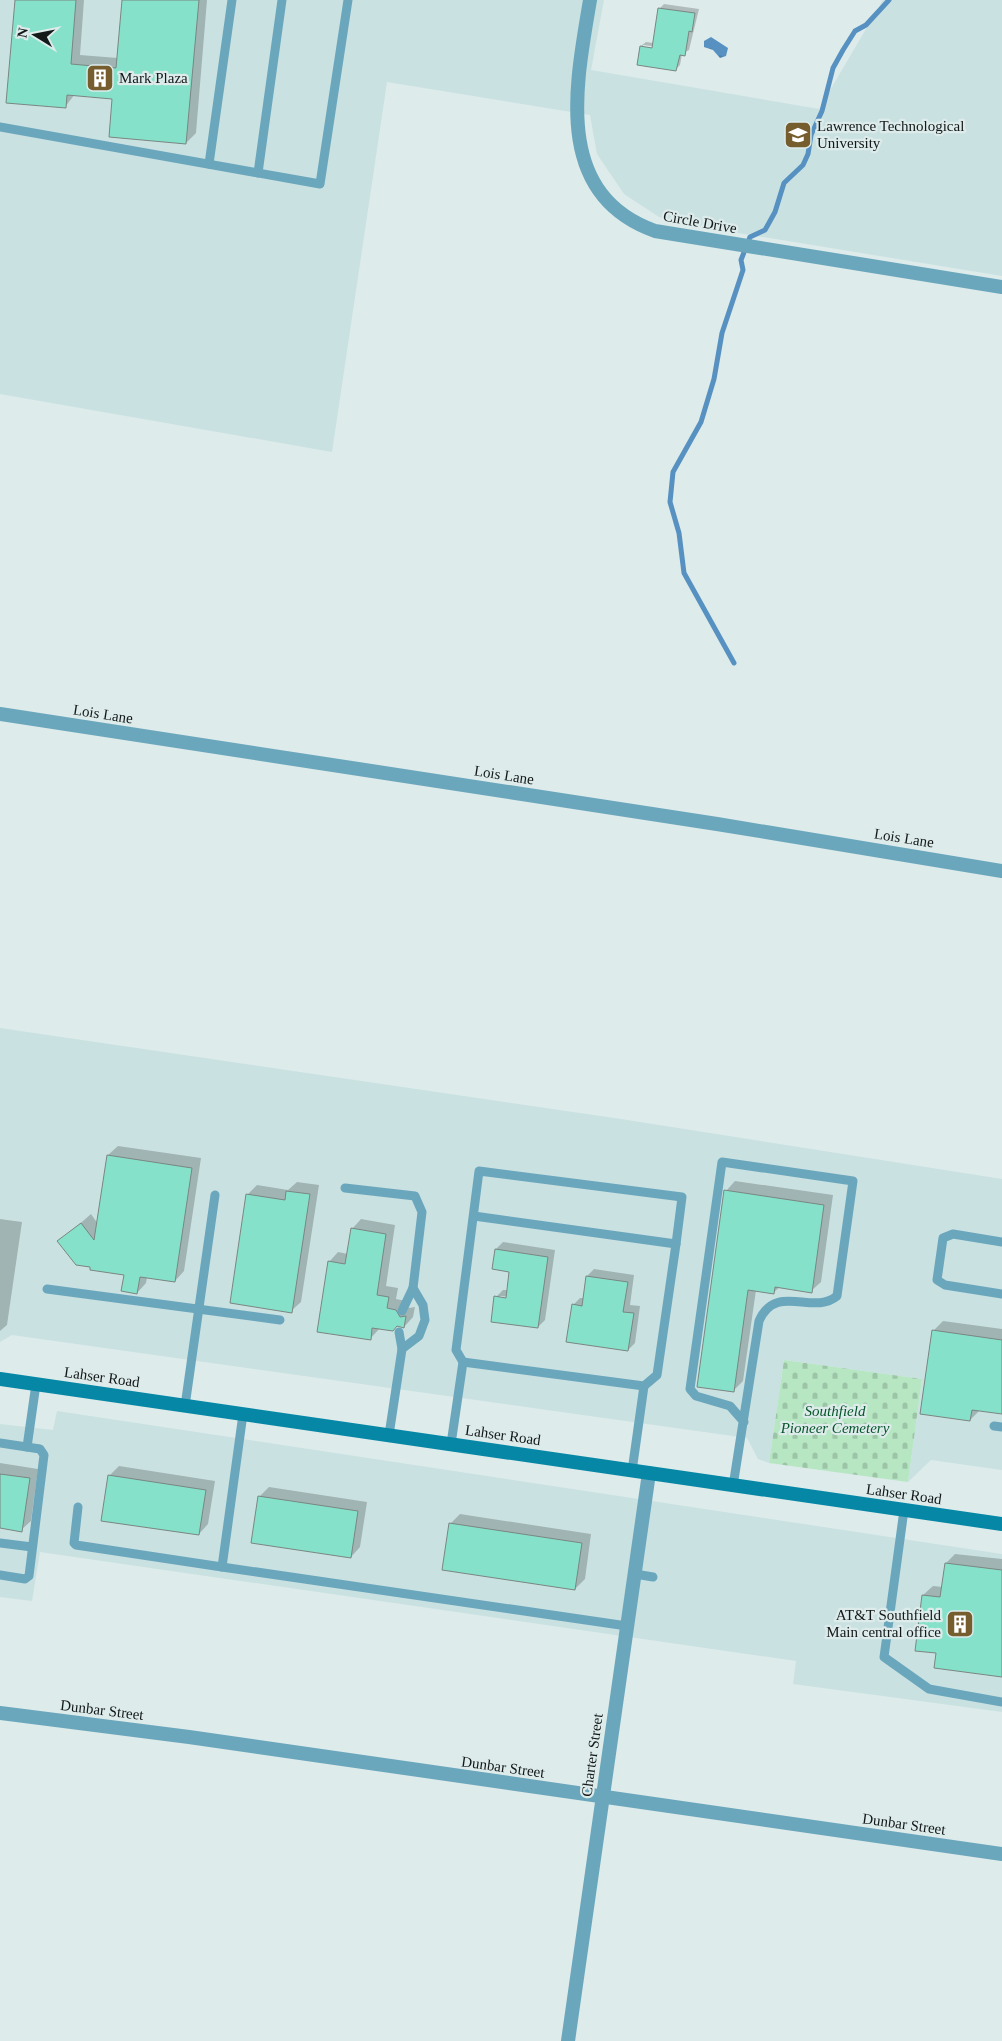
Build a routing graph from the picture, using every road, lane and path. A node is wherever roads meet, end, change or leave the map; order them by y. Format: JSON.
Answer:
{"nodes":[{"id":1,"x":232,"y":0,"type":"edge"},
{"id":2,"x":282,"y":0,"type":"edge"},
{"id":3,"x":348,"y":0,"type":"edge"},
{"id":4,"x":590,"y":0,"type":"edge"},
{"id":5,"x":0,"y":127,"type":"edge"},
{"id":6,"x":209,"y":164,"type":"junction"},
{"id":7,"x":258,"y":173,"type":"junction"},
{"id":8,"x":1002,"y":287,"type":"edge"},
{"id":9,"x":0,"y":714,"type":"edge"},
{"id":10,"x":1002,"y":871,"type":"edge"},
{"id":11,"x":345,"y":1188,"type":"dead end"},
{"id":12,"x":215,"y":1195,"type":"dead end"},
{"id":13,"x":474,"y":1216,"type":"junction"},
{"id":14,"x":1002,"y":1242,"type":"edge"},
{"id":15,"x":676,"y":1244,"type":"junction"},
{"id":16,"x":413,"y":1288,"type":"junction"},
{"id":17,"x":47,"y":1289,"type":"dead end"},
{"id":18,"x":1002,"y":1294,"type":"edge"},
{"id":19,"x":199,"y":1309,"type":"junction"},
{"id":20,"x":402,"y":1311,"type":"dead end"},
{"id":21,"x":280,"y":1320,"type":"dead end"},
{"id":22,"x":399,"y":1332,"type":"dead end"},
{"id":23,"x":402,"y":1349,"type":"junction"},
{"id":24,"x":463,"y":1362,"type":"junction"},
{"id":25,"x":0,"y":1379,"type":"edge"},
{"id":26,"x":36,"y":1384,"type":"junction"},
{"id":27,"x":644,"y":1386,"type":"junction"},
{"id":28,"x":186,"y":1406,"type":"junction"},
{"id":29,"x":243,"y":1414,"type":"junction"},
{"id":30,"x":744,"y":1422,"type":"junction"},
{"id":31,"x":389,"y":1435,"type":"junction"},
{"id":32,"x":0,"y":1443,"type":"edge"},
{"id":33,"x":451,"y":1444,"type":"junction"},
{"id":34,"x":27,"y":1447,"type":"junction"},
{"id":35,"x":632,"y":1471,"type":"junction"},
{"id":36,"x":649,"y":1473,"type":"junction"},
{"id":37,"x":733,"y":1486,"type":"junction"},
{"id":38,"x":78,"y":1507,"type":"dead end"},
{"id":39,"x":904,"y":1510,"type":"junction"},
{"id":40,"x":1002,"y":1524,"type":"edge"},
{"id":41,"x":0,"y":1543,"type":"edge"},
{"id":42,"x":32,"y":1548,"type":"junction"},
{"id":43,"x":222,"y":1567,"type":"junction"},
{"id":44,"x":635,"y":1574,"type":"junction"},
{"id":45,"x":0,"y":1575,"type":"edge"},
{"id":46,"x":653,"y":1577,"type":"dead end"},
{"id":47,"x":627,"y":1626,"type":"junction"},
{"id":48,"x":1002,"y":1702,"type":"edge"},
{"id":49,"x":0,"y":1713,"type":"edge"},
{"id":50,"x":602,"y":1797,"type":"junction"},
{"id":51,"x":1002,"y":1854,"type":"edge"},
{"id":52,"x":568,"y":2041,"type":"edge"}],
"edges":[{"from":1,"to":6,"type":"lane"},
{"from":2,"to":7,"type":"lane"},
{"from":3,"to":7,"type":"lane"},
{"from":4,"to":8,"type":"street","name":"Circle Drive"},
{"from":5,"to":6,"type":"lane"},
{"from":6,"to":7,"type":"lane"},
{"from":9,"to":10,"type":"street","name":"Lois Lane"},
{"from":11,"to":16,"type":"lane"},
{"from":12,"to":19,"type":"lane"},
{"from":13,"to":15,"type":"lane"},
{"from":13,"to":15,"type":"lane"},
{"from":13,"to":24,"type":"lane"},
{"from":14,"to":18,"type":"lane"},
{"from":15,"to":27,"type":"lane"},
{"from":16,"to":20,"type":"lane"},
{"from":16,"to":23,"type":"lane"},
{"from":17,"to":19,"type":"lane"},
{"from":19,"to":21,"type":"lane"},
{"from":19,"to":28,"type":"lane"},
{"from":22,"to":23,"type":"lane"},
{"from":23,"to":31,"type":"lane"},
{"from":24,"to":27,"type":"lane"},
{"from":24,"to":33,"type":"lane"},
{"from":25,"to":26,"type":"main road","name":"Lahser Road"},
{"from":26,"to":28,"type":"main road","name":"Lahser Road"},
{"from":26,"to":34,"type":"lane"},
{"from":27,"to":35,"type":"lane"},
{"from":28,"to":29,"type":"main road","name":"Lahser Road"},
{"from":29,"to":31,"type":"main road","name":"Lahser Road"},
{"from":29,"to":43,"type":"lane"},
{"from":30,"to":30,"type":"lane"},
{"from":30,"to":37,"type":"lane"},
{"from":31,"to":33,"type":"main road","name":"Lahser Road"},
{"from":32,"to":34,"type":"lane"},
{"from":33,"to":35,"type":"main road","name":"Lahser Road"},
{"from":34,"to":42,"type":"lane"},
{"from":35,"to":36,"type":"main road","name":"Lahser Road"},
{"from":36,"to":37,"type":"main road","name":"Lahser Road"},
{"from":36,"to":44,"type":"street","name":"Charter Street"},
{"from":37,"to":39,"type":"main road","name":"Lahser Road"},
{"from":38,"to":43,"type":"lane"},
{"from":39,"to":40,"type":"main road","name":"Lahser Road"},
{"from":39,"to":48,"type":"lane"},
{"from":41,"to":42,"type":"lane"},
{"from":42,"to":45,"type":"lane"},
{"from":43,"to":47,"type":"lane"},
{"from":44,"to":46,"type":"lane"},
{"from":44,"to":47,"type":"street","name":"Charter Street"},
{"from":47,"to":50,"type":"street","name":"Charter Street"},
{"from":49,"to":50,"type":"street","name":"Dunbar Street"},
{"from":50,"to":51,"type":"street","name":"Dunbar Street"},
{"from":50,"to":52,"type":"street","name":"Charter Street"}]}
